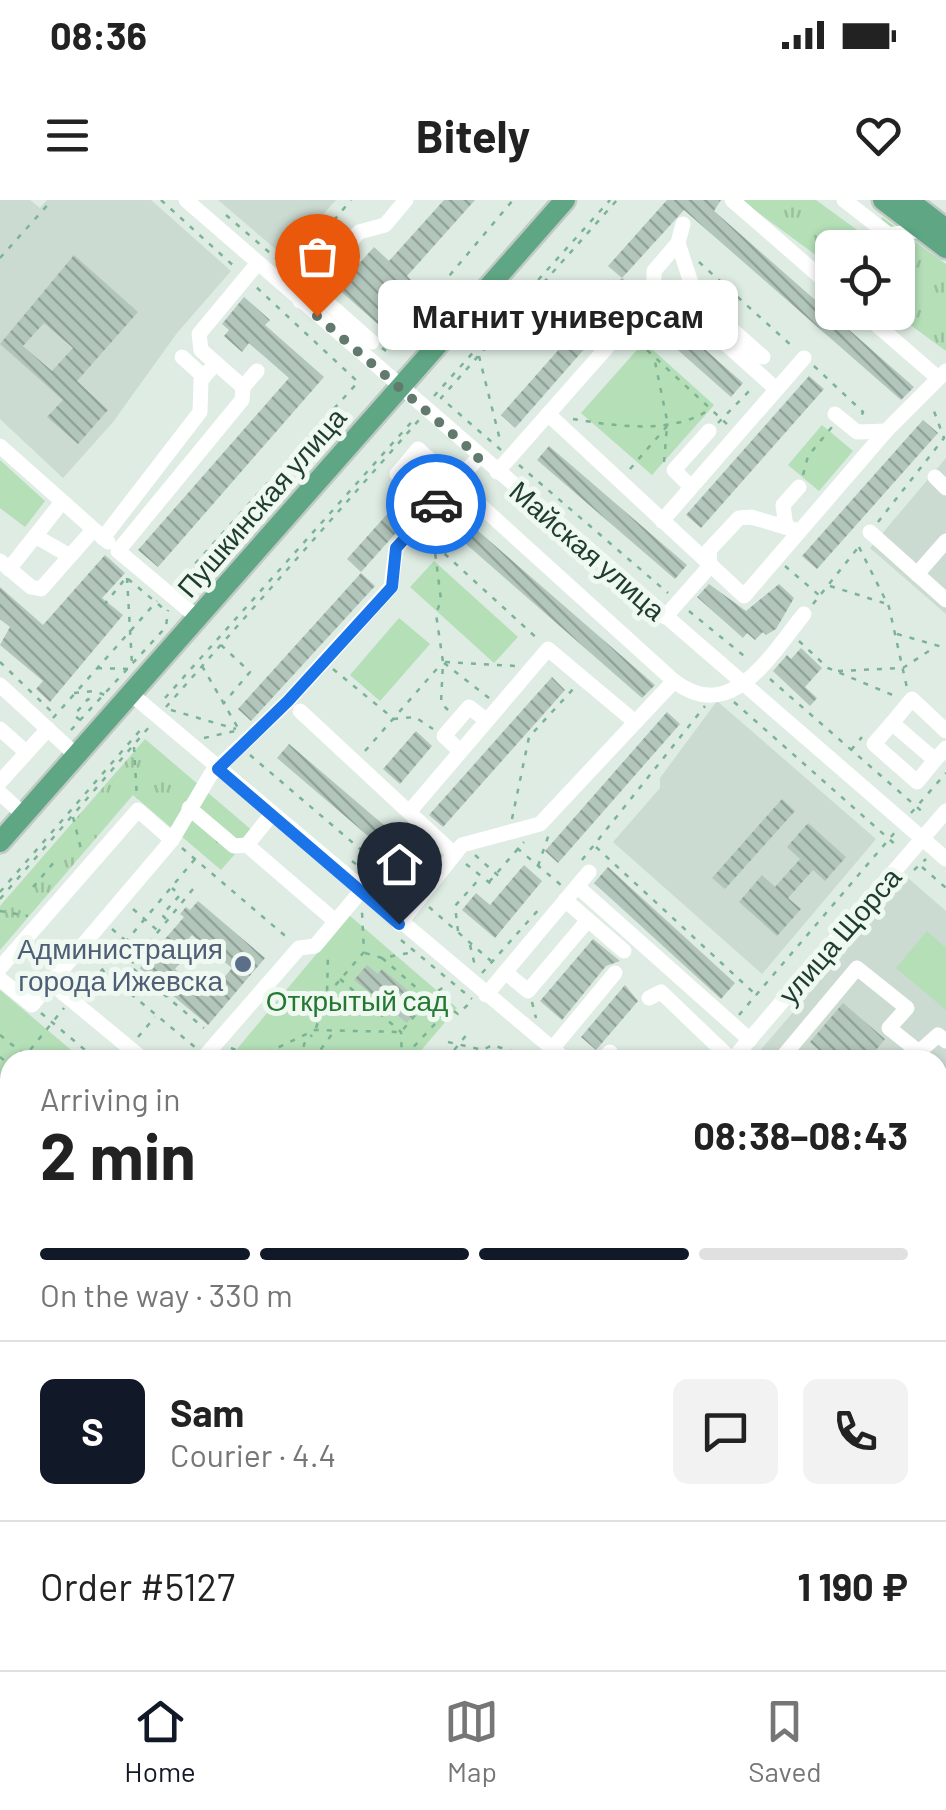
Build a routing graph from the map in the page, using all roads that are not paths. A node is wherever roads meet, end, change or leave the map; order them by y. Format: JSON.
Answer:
{"nodes":[{"id":1,"x":186,"y":200,"type":"edge"},
{"id":2,"x":406,"y":200,"type":"edge"},
{"id":3,"x":565,"y":200,"type":"edge"},
{"id":4,"x":732,"y":200,"type":"edge"},
{"id":5,"x":844,"y":200,"type":"edge"},
{"id":6,"x":884,"y":200,"type":"edge"},
{"id":7,"x":908,"y":200,"type":"edge"},
{"id":8,"x":683,"y":224,"type":"dead end"},
{"id":9,"x":946,"y":229,"type":"edge"},
{"id":10,"x":921,"y":230,"type":"junction"},
{"id":11,"x":678,"y":243,"type":"junction"},
{"id":12,"x":946,"y":248,"type":"edge"},
{"id":13,"x":257,"y":264,"type":"junction"},
{"id":14,"x":815,"y":272,"type":"edge"},
{"id":15,"x":654,"y":294,"type":"junction"},
{"id":16,"x":306,"y":295,"type":"junction"},
{"id":17,"x":339,"y":324,"type":"junction"},
{"id":18,"x":885,"y":330,"type":"edge"},
{"id":19,"x":636,"y":340,"type":"road end"},
{"id":20,"x":379,"y":346,"type":"road end"},
{"id":21,"x":182,"y":357,"type":"dead end"},
{"id":22,"x":764,"y":357,"type":"dead end"},
{"id":23,"x":804,"y":358,"type":"road end"},
{"id":24,"x":216,"y":363,"type":"junction"},
{"id":25,"x":257,"y":371,"type":"dead end"},
{"id":26,"x":942,"y":374,"type":"edge"},
{"id":27,"x":204,"y":377,"type":"junction"},
{"id":28,"x":243,"y":387,"type":"junction"},
{"id":29,"x":399,"y":388,"type":"junction"},
{"id":30,"x":776,"y":389,"type":"junction"},
{"id":31,"x":548,"y":414,"type":"junction"},
{"id":32,"x":837,"y":416,"type":"road end"},
{"id":33,"x":716,"y":425,"type":"road end"},
{"id":34,"x":886,"y":431,"type":"junction"},
{"id":35,"x":0,"y":446,"type":"edge"},
{"id":36,"x":479,"y":457,"type":"junction"},
{"id":37,"x":497,"y":472,"type":"junction"},
{"id":38,"x":396,"y":474,"type":"dead end"},
{"id":39,"x":455,"y":482,"type":"junction"},
{"id":40,"x":692,"y":487,"type":"junction"},
{"id":41,"x":799,"y":487,"type":"road end"},
{"id":42,"x":62,"y":502,"type":"junction"},
{"id":43,"x":662,"y":522,"type":"junction"},
{"id":44,"x":793,"y":529,"type":"junction"},
{"id":45,"x":870,"y":532,"type":"road end"},
{"id":46,"x":98,"y":534,"type":"junction"},
{"id":47,"x":35,"y":536,"type":"junction"},
{"id":48,"x":946,"y":541,"type":"edge"},
{"id":49,"x":118,"y":552,"type":"junction"},
{"id":50,"x":70,"y":556,"type":"junction"},
{"id":51,"x":5,"y":565,"type":"edge"},
{"id":52,"x":710,"y":566,"type":"junction"},
{"id":53,"x":917,"y":574,"type":"junction"},
{"id":54,"x":946,"y":600,"type":"edge"},
{"id":55,"x":804,"y":614,"type":"road end"},
{"id":56,"x":197,"y":617,"type":"junction"},
{"id":57,"x":665,"y":617,"type":"junction"},
{"id":58,"x":674,"y":681,"type":"junction"},
{"id":59,"x":744,"y":684,"type":"junction"},
{"id":60,"x":0,"y":685,"type":"edge"},
{"id":61,"x":130,"y":693,"type":"junction"},
{"id":62,"x":300,"y":711,"type":"dead end"},
{"id":63,"x":486,"y":720,"type":"junction"},
{"id":64,"x":635,"y":722,"type":"junction"},
{"id":65,"x":892,"y":722,"type":"junction"},
{"id":66,"x":0,"y":729,"type":"edge"},
{"id":67,"x":48,"y":729,"type":"junction"},
{"id":68,"x":946,"y":730,"type":"edge"},
{"id":69,"x":69,"y":748,"type":"junction"},
{"id":70,"x":460,"y":750,"type":"junction"},
{"id":71,"x":26,"y":752,"type":"junction"},
{"id":72,"x":942,"y":760,"type":"edge"},
{"id":73,"x":218,"y":769,"type":"junction"},
{"id":74,"x":0,"y":782,"type":"edge"},
{"id":75,"x":0,"y":794,"type":"edge"},
{"id":76,"x":189,"y":808,"type":"junction"},
{"id":77,"x":410,"y":811,"type":"junction"},
{"id":78,"x":24,"y":814,"type":"junction"},
{"id":79,"x":271,"y":815,"type":"junction"},
{"id":80,"x":941,"y":817,"type":"edge"},
{"id":81,"x":922,"y":838,"type":"junction"},
{"id":82,"x":172,"y":840,"type":"junction"},
{"id":83,"x":0,"y":842,"type":"edge"},
{"id":84,"x":247,"y":845,"type":"junction"},
{"id":85,"x":458,"y":849,"type":"junction"},
{"id":86,"x":946,"y":859,"type":"edge"},
{"id":87,"x":573,"y":884,"type":"junction"},
{"id":88,"x":361,"y":898,"type":"junction"},
{"id":89,"x":334,"y":920,"type":"junction"},
{"id":90,"x":588,"y":920,"type":"junction"},
{"id":91,"x":399,"y":924,"type":"junction"},
{"id":92,"x":624,"y":951,"type":"dead end"},
{"id":93,"x":499,"y":967,"type":"junction"},
{"id":94,"x":0,"y":968,"type":"edge"},
{"id":95,"x":615,"y":973,"type":"dead end"},
{"id":96,"x":0,"y":979,"type":"edge"},
{"id":97,"x":51,"y":983,"type":"junction"},
{"id":98,"x":480,"y":998,"type":"junction"},
{"id":99,"x":649,"y":998,"type":"dead end"},
{"id":100,"x":750,"y":1040,"type":"junction"},
{"id":101,"x":946,"y":1041,"type":"edge"},
{"id":102,"x":132,"y":1050,"type":"edge"},
{"id":103,"x":215,"y":1050,"type":"edge"},
{"id":104,"x":541,"y":1050,"type":"edge"},
{"id":105,"x":549,"y":1050,"type":"edge"},
{"id":106,"x":722,"y":1050,"type":"edge"},
{"id":107,"x":741,"y":1050,"type":"edge"},
{"id":108,"x":788,"y":1050,"type":"edge"},
{"id":109,"x":917,"y":1050,"type":"edge"},
{"id":110,"x":921,"y":1050,"type":"edge"}],
"edges":[{"from":1,"to":13,"type":"street","name":"Майская улица"},
{"from":2,"to":16,"type":"street"},
{"from":3,"to":29,"type":"main road","name":"Пушкинская улица"},
{"from":4,"to":14,"type":"street"},
{"from":5,"to":10,"type":"street"},
{"from":6,"to":10,"type":"main road"},
{"from":7,"to":9,"type":"main road"},
{"from":8,"to":11,"type":"street"},
{"from":10,"to":12,"type":"main road"},
{"from":11,"to":15,"type":"street"},
{"from":11,"to":22,"type":"street"},
{"from":13,"to":16,"type":"street","name":"Майская улица"},
{"from":13,"to":24,"type":"street"},
{"from":15,"to":19,"type":"street"},
{"from":15,"to":30,"type":"street"},
{"from":15,"to":31,"type":"street"},
{"from":16,"to":17,"type":"street","name":"Майская улица"},
{"from":17,"to":20,"type":"street"},
{"from":17,"to":29,"type":"street","name":"Майская улица"},
{"from":18,"to":26,"type":"street"},
{"from":21,"to":27,"type":"street"},
{"from":23,"to":30,"type":"street"},
{"from":24,"to":27,"type":"street"},
{"from":24,"to":28,"type":"street"},
{"from":25,"to":28,"type":"street"},
{"from":26,"to":34,"type":"street"},
{"from":27,"to":46,"type":"street"},
{"from":28,"to":49,"type":"street"},
{"from":29,"to":36,"type":"street","name":"Майская улица"},
{"from":29,"to":56,"type":"main road","name":"Пушкинская улица"},
{"from":30,"to":40,"type":"street"},
{"from":31,"to":37,"type":"street"},
{"from":31,"to":43,"type":"street"},
{"from":32,"to":34,"type":"street"},
{"from":33,"to":40,"type":"street"},
{"from":34,"to":44,"type":"street"},
{"from":35,"to":42,"type":"street"},
{"from":36,"to":37,"type":"street","name":"Майская улица"},
{"from":36,"to":39,"type":"street"},
{"from":37,"to":57,"type":"street","name":"Майская улица"},
{"from":38,"to":39,"type":"street"},
{"from":39,"to":58,"type":"street"},
{"from":39,"to":73,"type":"street"},
{"from":40,"to":43,"type":"street"},
{"from":41,"to":44,"type":"street"},
{"from":42,"to":46,"type":"street"},
{"from":42,"to":47,"type":"street"},
{"from":43,"to":52,"type":"street"},
{"from":44,"to":52,"type":"street"},
{"from":44,"to":52,"type":"street"},
{"from":45,"to":53,"type":"street"},
{"from":46,"to":49,"type":"street"},
{"from":46,"to":50,"type":"street"},
{"from":47,"to":50,"type":"street"},
{"from":47,"to":51,"type":"street"},
{"from":48,"to":53,"type":"street"},
{"from":49,"to":56,"type":"street"},
{"from":50,"to":51,"type":"street"},
{"from":52,"to":57,"type":"street"},
{"from":53,"to":54,"type":"street"},
{"from":55,"to":59,"type":"street"},
{"from":56,"to":61,"type":"main road","name":"Пушкинская улица"},
{"from":57,"to":59,"type":"street","name":"Майская улица"},
{"from":58,"to":59,"type":"street"},
{"from":58,"to":64,"type":"street"},
{"from":59,"to":81,"type":"street","name":"Майская улица"},
{"from":60,"to":67,"type":"street"},
{"from":61,"to":69,"type":"main road","name":"Пушкинская улица"},
{"from":61,"to":73,"type":"street"},
{"from":62,"to":77,"type":"street"},
{"from":63,"to":64,"type":"street"},
{"from":63,"to":70,"type":"street"},
{"from":63,"to":70,"type":"street"},
{"from":64,"to":85,"type":"street"},
{"from":65,"to":68,"type":"street"},
{"from":65,"to":72,"type":"street"},
{"from":65,"to":72,"type":"street"},
{"from":66,"to":71,"type":"street"},
{"from":67,"to":69,"type":"street"},
{"from":67,"to":71,"type":"street"},
{"from":69,"to":78,"type":"main road","name":"Пушкинская улица"},
{"from":70,"to":77,"type":"street"},
{"from":71,"to":74,"type":"street"},
{"from":73,"to":76,"type":"street"},
{"from":73,"to":79,"type":"street"},
{"from":75,"to":78,"type":"street"},
{"from":76,"to":82,"type":"street"},
{"from":76,"to":84,"type":"street"},
{"from":77,"to":85,"type":"street"},
{"from":78,"to":83,"type":"main road","name":"Пушкинская улица"},
{"from":79,"to":84,"type":"street"},
{"from":79,"to":88,"type":"street"},
{"from":80,"to":81,"type":"street","name":"улица Щорса"},
{"from":81,"to":86,"type":"street","name":"Майская улица"},
{"from":81,"to":100,"type":"street","name":"улица Щорса"},
{"from":82,"to":94,"type":"street"},
{"from":82,"to":97,"type":"street"},
{"from":84,"to":89,"type":"street"},
{"from":85,"to":91,"type":"street"},
{"from":87,"to":90,"type":"street"},
{"from":87,"to":93,"type":"street"},
{"from":87,"to":100,"type":"street"},
{"from":88,"to":89,"type":"street"},
{"from":88,"to":91,"type":"street"},
{"from":89,"to":103,"type":"street"},
{"from":90,"to":92,"type":"street"},
{"from":90,"to":93,"type":"street"},
{"from":91,"to":98,"type":"street"},
{"from":93,"to":98,"type":"street"},
{"from":95,"to":105,"type":"street"},
{"from":96,"to":97,"type":"street"},
{"from":97,"to":102,"type":"street"},
{"from":98,"to":104,"type":"street"},
{"from":99,"to":106,"type":"street"},
{"from":100,"to":107,"type":"street","name":"улица Щорса"},
{"from":101,"to":110,"type":"street"},
{"from":108,"to":109,"type":"street"}]}
